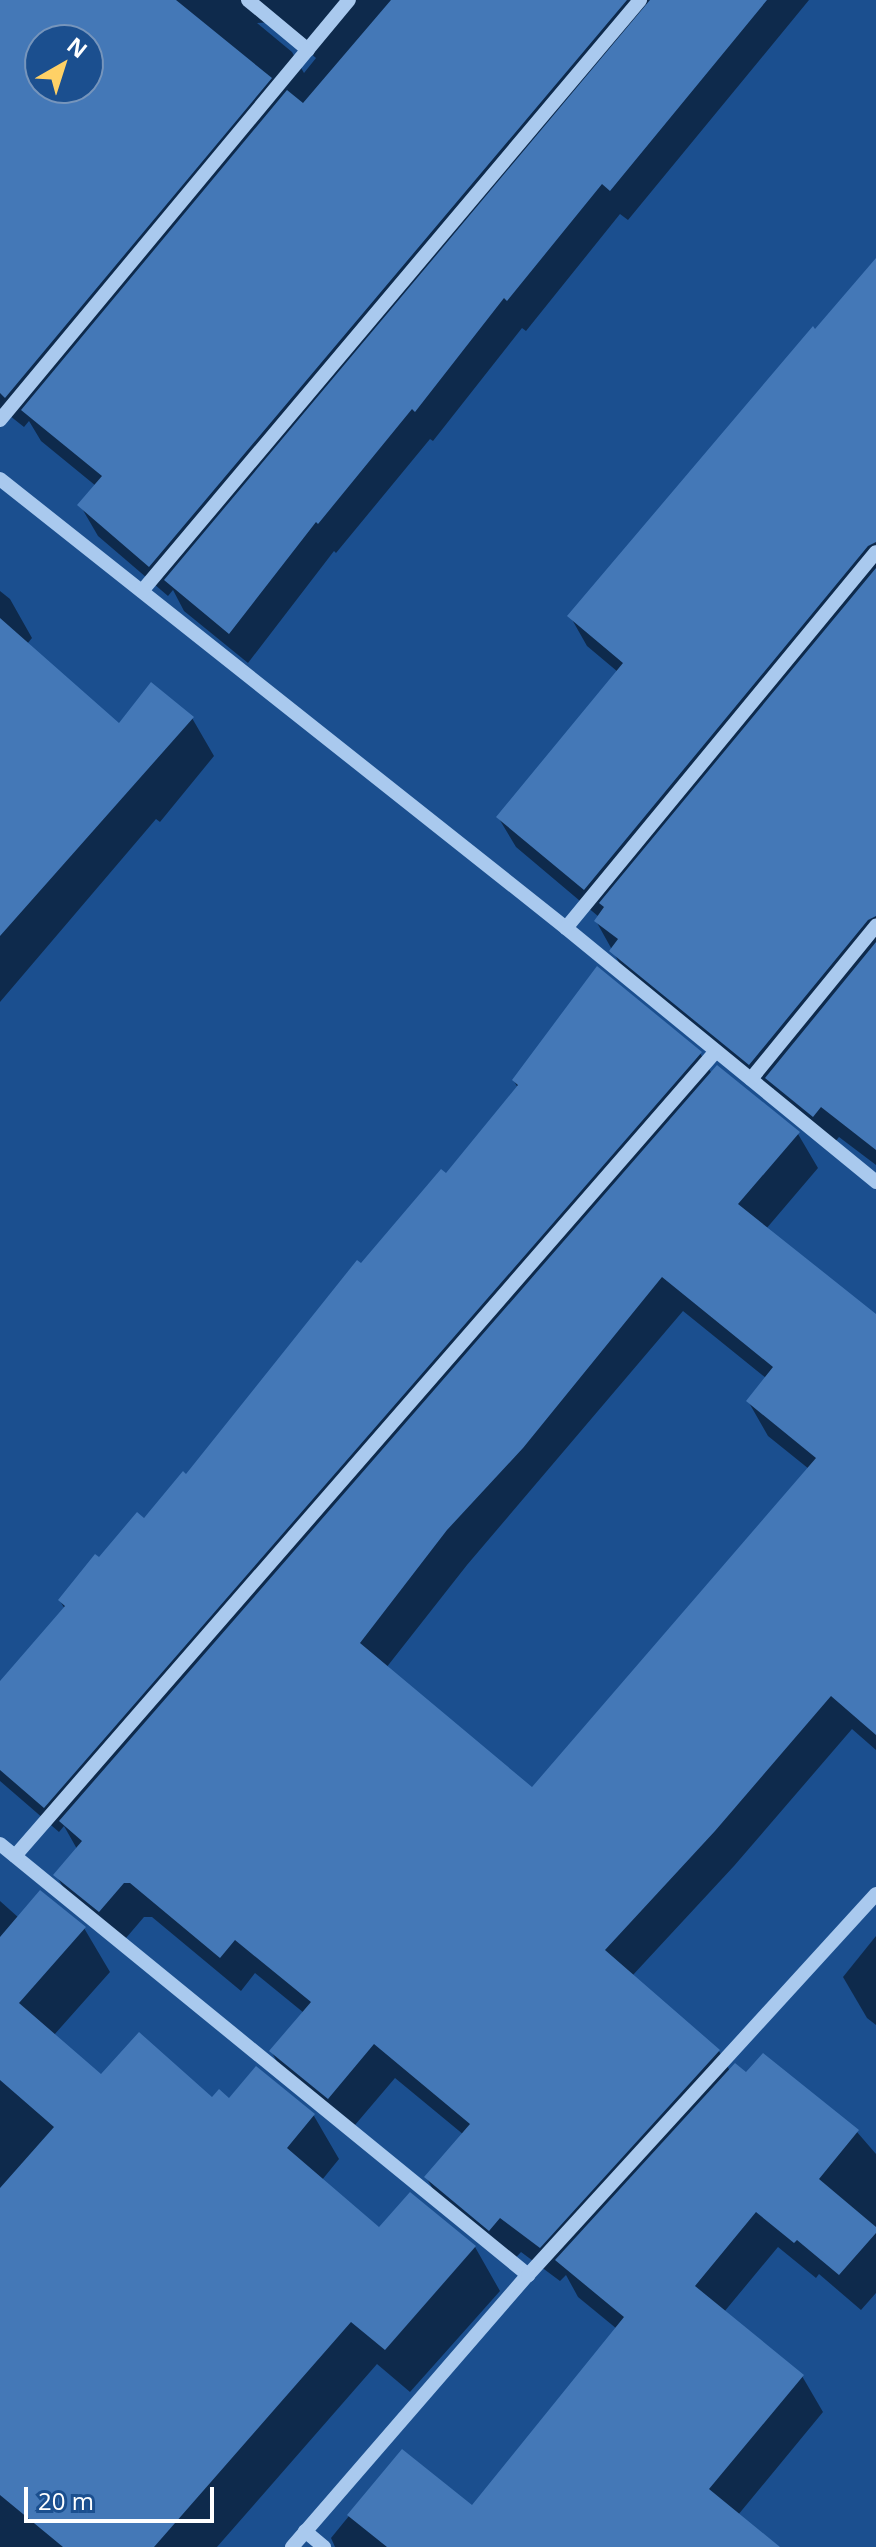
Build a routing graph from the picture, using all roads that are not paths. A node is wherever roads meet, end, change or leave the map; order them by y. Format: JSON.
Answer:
{"nodes":[{"id":1,"x":248,"y":0,"type":"edge"},
{"id":2,"x":349,"y":0,"type":"edge"},
{"id":3,"x":640,"y":0,"type":"edge"},
{"id":4,"x":308,"y":50,"type":"junction"},
{"id":5,"x":0,"y":420,"type":"edge"},
{"id":6,"x":0,"y":479,"type":"edge"},
{"id":7,"x":876,"y":552,"type":"edge"},
{"id":8,"x":142,"y":591,"type":"junction"},
{"id":9,"x":876,"y":926,"type":"edge"},
{"id":10,"x":566,"y":928,"type":"junction"},
{"id":11,"x":716,"y":1051,"type":"junction"},
{"id":12,"x":751,"y":1079,"type":"junction"},
{"id":13,"x":876,"y":1182,"type":"edge"},
{"id":14,"x":0,"y":1844,"type":"edge"},
{"id":15,"x":15,"y":1856,"type":"junction"},
{"id":16,"x":876,"y":1894,"type":"edge"},
{"id":17,"x":528,"y":2275,"type":"junction"},
{"id":18,"x":305,"y":2531,"type":"junction"},
{"id":19,"x":292,"y":2547,"type":"edge"},
{"id":20,"x":324,"y":2547,"type":"edge"}],
"edges":[{"from":1,"to":4,"type":"street"},
{"from":2,"to":4,"type":"street"},
{"from":3,"to":8,"type":"street"},
{"from":4,"to":5,"type":"street"},
{"from":6,"to":8,"type":"street"},
{"from":7,"to":10,"type":"street"},
{"from":8,"to":10,"type":"street"},
{"from":9,"to":12,"type":"street"},
{"from":10,"to":11,"type":"street"},
{"from":11,"to":12,"type":"street"},
{"from":11,"to":15,"type":"street"},
{"from":12,"to":13,"type":"street"},
{"from":14,"to":15,"type":"street"},
{"from":15,"to":17,"type":"street"},
{"from":16,"to":17,"type":"street"},
{"from":17,"to":18,"type":"street"},
{"from":18,"to":19,"type":"street"},
{"from":18,"to":20,"type":"street"}]}
